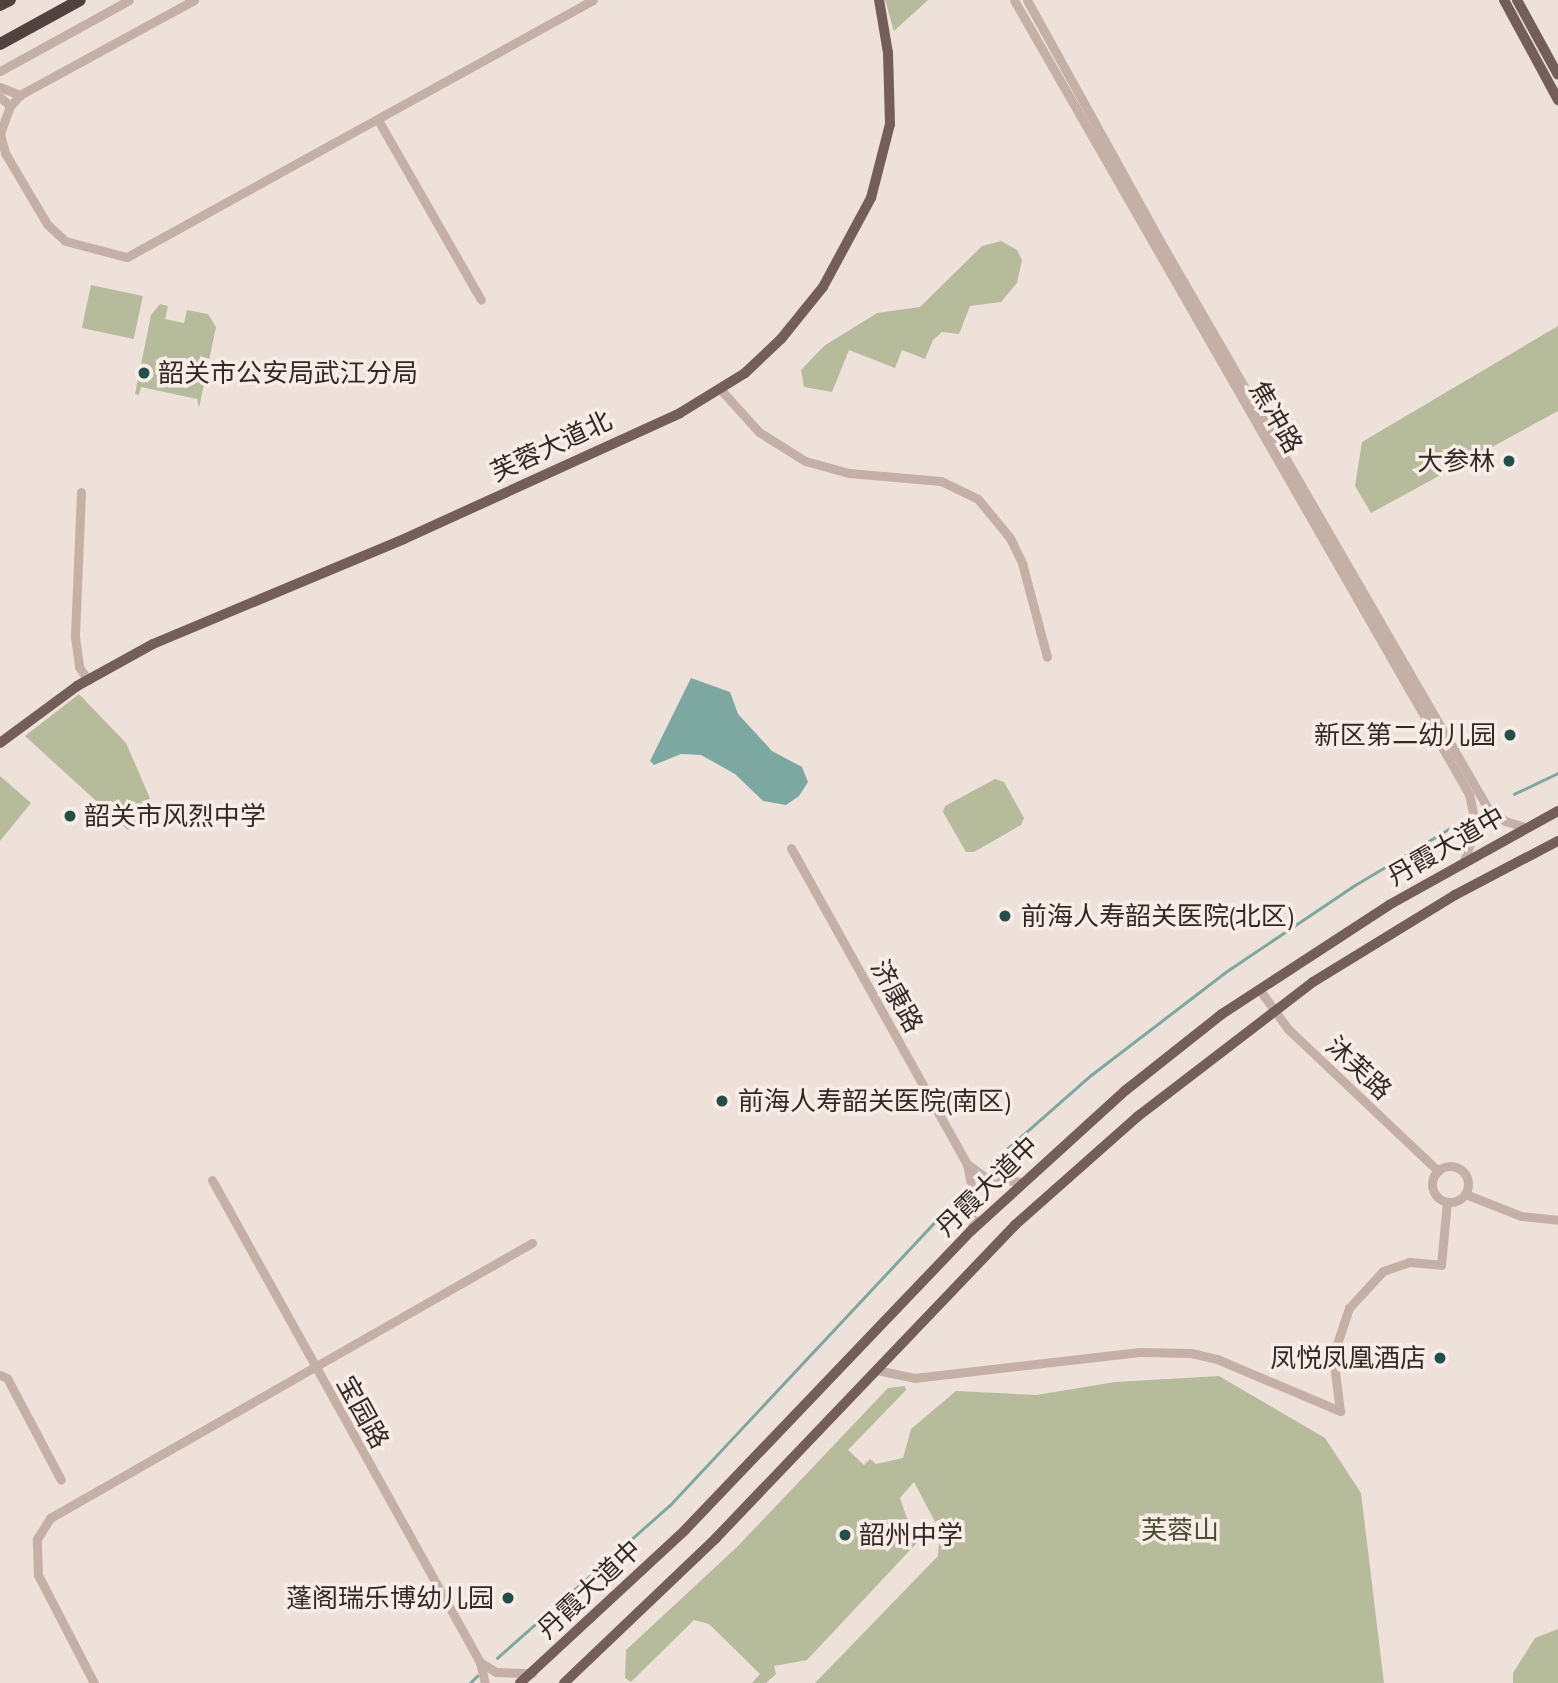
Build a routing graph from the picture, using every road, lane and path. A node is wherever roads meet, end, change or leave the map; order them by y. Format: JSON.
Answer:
{"nodes":[{"id":1,"x":10,"y":0,"type":"edge"},
{"id":2,"x":129,"y":0,"type":"edge"},
{"id":3,"x":194,"y":0,"type":"edge"},
{"id":4,"x":593,"y":0,"type":"edge"},
{"id":5,"x":880,"y":0,"type":"edge"},
{"id":6,"x":1014,"y":0,"type":"edge"},
{"id":7,"x":1027,"y":0,"type":"edge"},
{"id":8,"x":1504,"y":0,"type":"edge"},
{"id":9,"x":1517,"y":0,"type":"edge"},
{"id":10,"x":75,"y":1,"type":"edge"},
{"id":11,"x":0,"y":5,"type":"edge"},
{"id":12,"x":0,"y":44,"type":"edge"},
{"id":13,"x":0,"y":71,"type":"edge"},
{"id":14,"x":1558,"y":75,"type":"edge"},
{"id":15,"x":0,"y":87,"type":"edge"},
{"id":16,"x":20,"y":95,"type":"junction"},
{"id":17,"x":0,"y":97,"type":"edge"},
{"id":18,"x":1558,"y":100,"type":"edge"},
{"id":19,"x":10,"y":106,"type":"junction"},
{"id":20,"x":378,"y":120,"type":"junction"},
{"id":21,"x":481,"y":300,"type":"dead end"},
{"id":22,"x":721,"y":390,"type":"junction"},
{"id":23,"x":81,"y":492,"type":"dead end"},
{"id":24,"x":1047,"y":657,"type":"dead end"},
{"id":25,"x":88,"y":680,"type":"junction"},
{"id":26,"x":0,"y":743,"type":"edge"},
{"id":27,"x":1558,"y":811,"type":"edge"},
{"id":28,"x":1525,"y":827,"type":"junction"},
{"id":29,"x":1558,"y":841,"type":"edge"},
{"id":30,"x":791,"y":848,"type":"dead end"},
{"id":31,"x":1464,"y":860,"type":"junction"},
{"id":32,"x":1259,"y":989,"type":"junction"},
{"id":33,"x":1274,"y":1011,"type":"junction"},
{"id":34,"x":967,"y":1164,"type":"junction"},
{"id":35,"x":1438,"y":1171,"type":"junction"},
{"id":36,"x":212,"y":1180,"type":"dead end"},
{"id":37,"x":1021,"y":1182,"type":"junction"},
{"id":38,"x":1465,"y":1194,"type":"junction"},
{"id":39,"x":1447,"y":1202,"type":"junction"},
{"id":40,"x":1558,"y":1220,"type":"edge"},
{"id":41,"x":972,"y":1230,"type":"junction"},
{"id":42,"x":533,"y":1242,"type":"dead end"},
{"id":43,"x":314,"y":1368,"type":"junction"},
{"id":44,"x":877,"y":1370,"type":"junction"},
{"id":45,"x":0,"y":1375,"type":"edge"},
{"id":46,"x":61,"y":1480,"type":"dead end"},
{"id":47,"x":481,"y":1662,"type":"junction"},
{"id":48,"x":532,"y":1673,"type":"junction"},
{"id":49,"x":94,"y":1683,"type":"edge"},
{"id":50,"x":485,"y":1683,"type":"edge"},
{"id":51,"x":520,"y":1683,"type":"edge"},
{"id":52,"x":564,"y":1683,"type":"edge"}],
"edges":[{"from":1,"to":11,"type":"highway"},
{"from":2,"to":13,"type":"street"},
{"from":3,"to":16,"type":"street"},
{"from":4,"to":20,"type":"street"},
{"from":5,"to":22,"type":"main road","name":"芙蓉大道北"},
{"from":6,"to":31,"type":"street","name":"焦冲路"},
{"from":7,"to":28,"type":"street","name":"焦冲路"},
{"from":8,"to":18,"type":"main road"},
{"from":9,"to":14,"type":"main road"},
{"from":10,"to":12,"type":"highway"},
{"from":15,"to":16,"type":"street"},
{"from":16,"to":19,"type":"street"},
{"from":17,"to":19,"type":"street"},
{"from":19,"to":20,"type":"street"},
{"from":20,"to":21,"type":"street"},
{"from":22,"to":24,"type":"street"},
{"from":22,"to":25,"type":"main road","name":"芙蓉大道北"},
{"from":23,"to":25,"type":"street"},
{"from":25,"to":26,"type":"main road","name":"芙蓉大道北"},
{"from":27,"to":28,"type":"main road","name":"丹霞大道中"},
{"from":28,"to":31,"type":"main road","name":"丹霞大道中"},
{"from":29,"to":33,"type":"main road","name":"丹霞大道中"},
{"from":30,"to":34,"type":"street","name":"济康路"},
{"from":31,"to":32,"type":"main road","name":"丹霞大道中"},
{"from":32,"to":33,"type":"street","name":"沐芙路"},
{"from":32,"to":37,"type":"main road","name":"丹霞大道中"},
{"from":33,"to":35,"type":"street","name":"沐芙路"},
{"from":33,"to":44,"type":"main road","name":"丹霞大道中"},
{"from":34,"to":37,"type":"street"},
{"from":34,"to":41,"type":"street","name":"济康路"},
{"from":35,"to":38,"type":"street"},
{"from":35,"to":39,"type":"street"},
{"from":36,"to":43,"type":"street","name":"宝园路"},
{"from":37,"to":41,"type":"main road","name":"丹霞大道中"},
{"from":38,"to":39,"type":"street"},
{"from":38,"to":40,"type":"street"},
{"from":39,"to":44,"type":"street"},
{"from":41,"to":48,"type":"main road","name":"丹霞大道中"},
{"from":42,"to":43,"type":"street"},
{"from":43,"to":47,"type":"street","name":"宝园路"},
{"from":43,"to":49,"type":"street"},
{"from":44,"to":52,"type":"main road","name":"丹霞大道中"},
{"from":45,"to":46,"type":"street"},
{"from":47,"to":48,"type":"street"},
{"from":47,"to":50,"type":"street","name":"宝园路"},
{"from":48,"to":51,"type":"main road","name":"丹霞大道中"}]}
